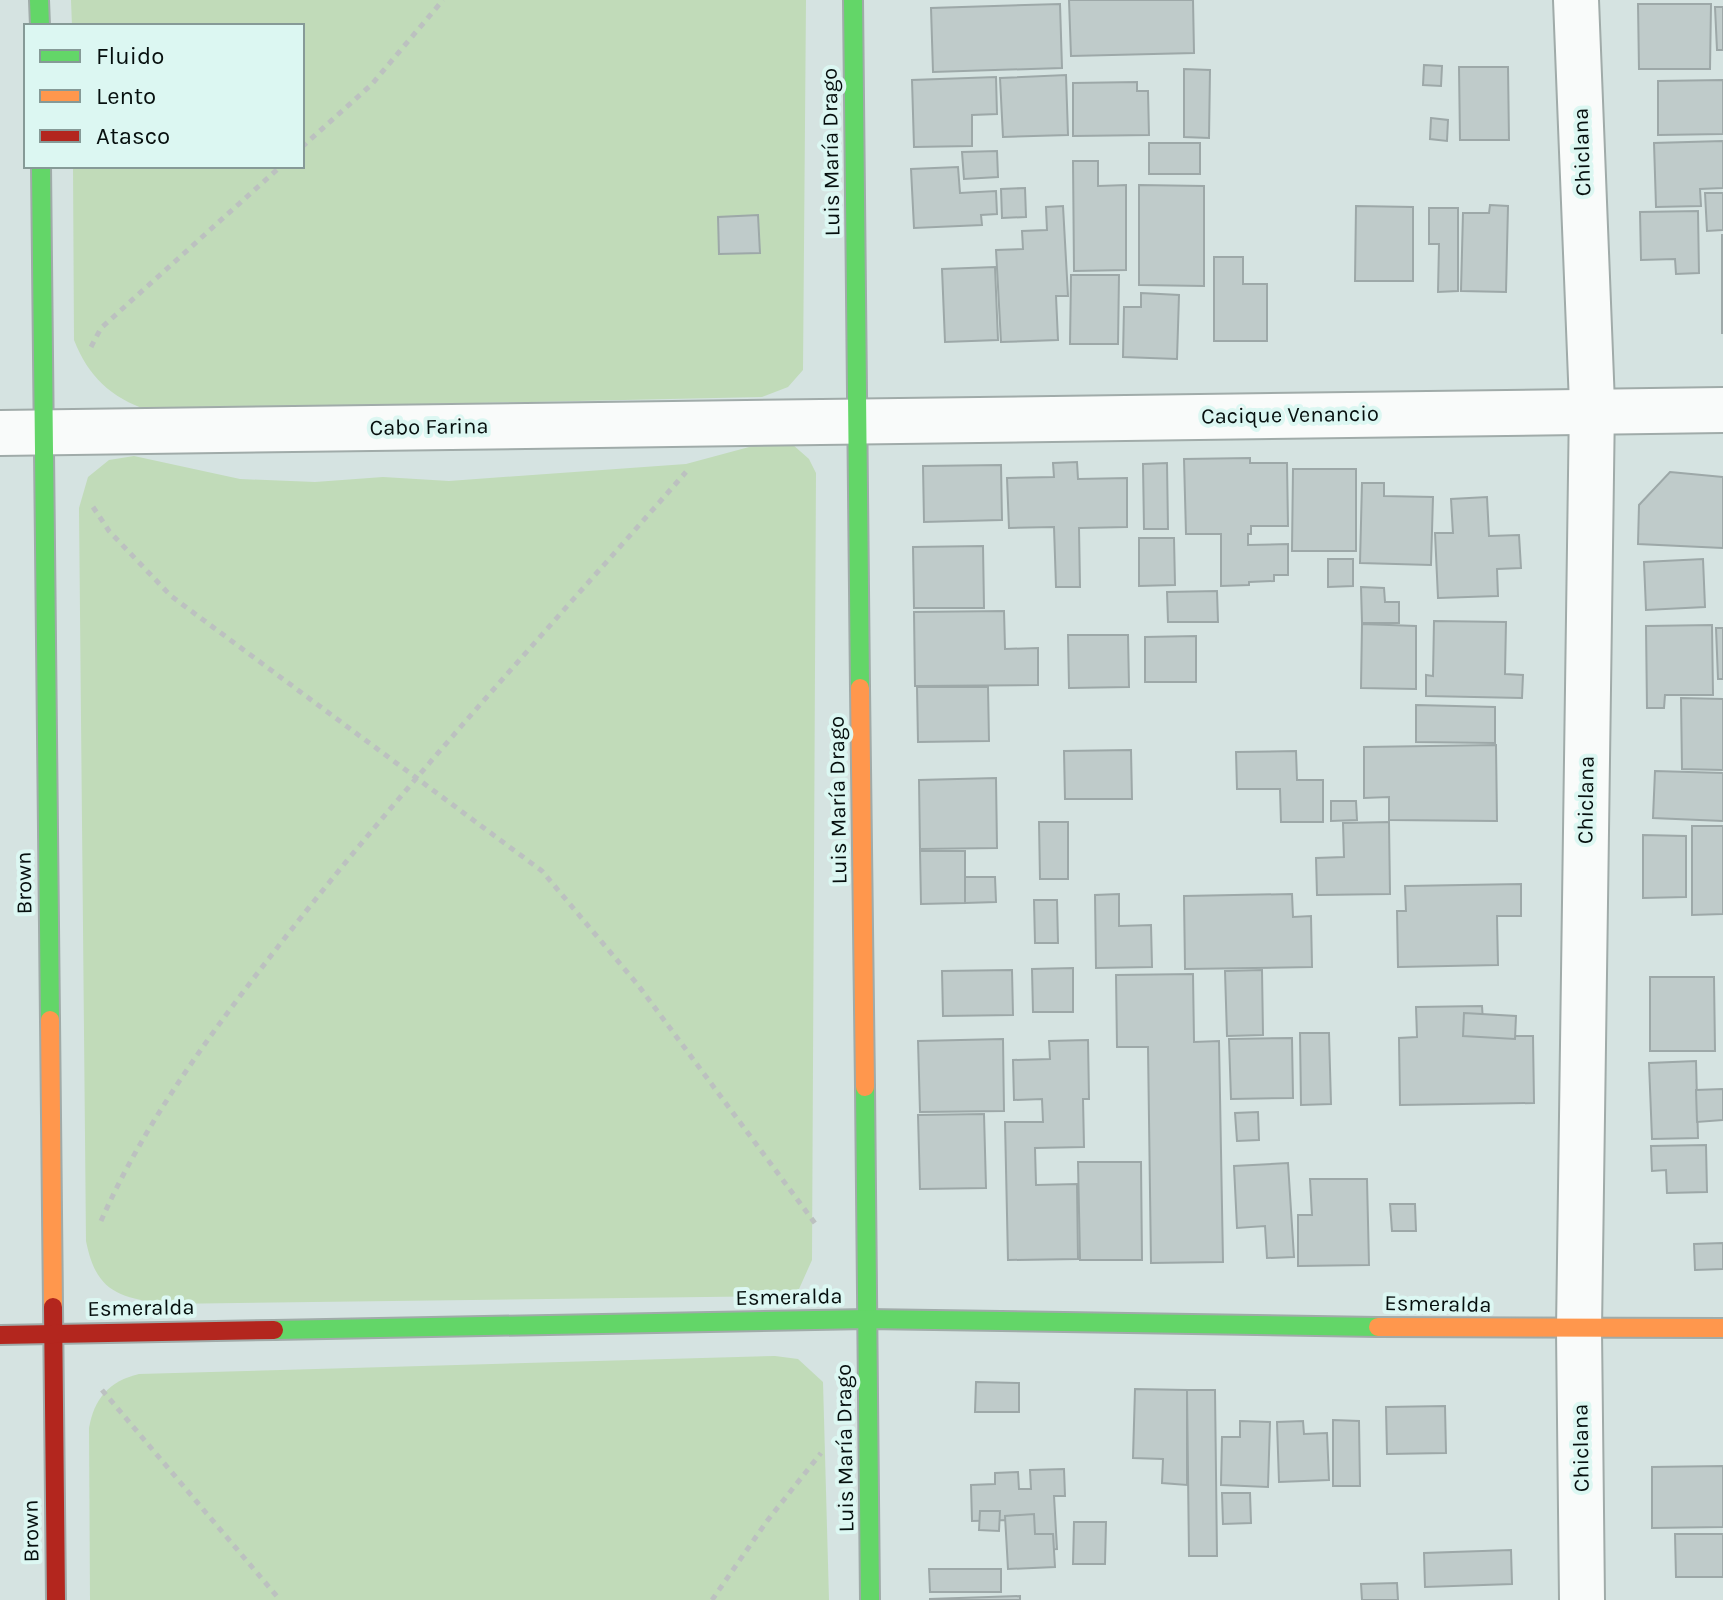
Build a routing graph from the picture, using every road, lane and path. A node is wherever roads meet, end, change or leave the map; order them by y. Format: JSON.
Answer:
{"nodes":[{"id":1,"x":39,"y":0,"type":"edge"},
{"id":2,"x":443,"y":0,"type":"edge"},
{"id":3,"x":853,"y":0,"type":"edge"},
{"id":4,"x":1576,"y":0,"type":"edge"},
{"id":5,"x":40,"y":24,"type":"edge"},
{"id":6,"x":304,"y":145,"type":"edge"},
{"id":7,"x":41,"y":168,"type":"edge"},
{"id":8,"x":279,"y":168,"type":"edge"},
{"id":9,"x":87,"y":353,"type":"dead end"},
{"id":10,"x":1723,"y":410,"type":"edge"},
{"id":11,"x":1592,"y":412,"type":"junction"},
{"id":12,"x":858,"y":419,"type":"junction"},
{"id":13,"x":731,"y":422,"type":"junction"},
{"id":14,"x":0,"y":433,"type":"edge"},
{"id":15,"x":44,"y":433,"type":"junction"},
{"id":16,"x":84,"y":494,"type":"dead end"},
{"id":17,"x":417,"y":777,"type":"junction"},
{"id":18,"x":100,"y":1224,"type":"dead end"},
{"id":19,"x":820,"y":1229,"type":"dead end"},
{"id":20,"x":867,"y":1319,"type":"junction"},
{"id":21,"x":1723,"y":1328,"type":"edge"},
{"id":22,"x":1579,"y":1330,"type":"junction"},
{"id":23,"x":52,"y":1334,"type":"junction"},
{"id":24,"x":0,"y":1335,"type":"edge"},
{"id":25,"x":101,"y":1389,"type":"dead end"},
{"id":26,"x":822,"y":1452,"type":"dead end"},
{"id":27,"x":56,"y":1600,"type":"edge"},
{"id":28,"x":280,"y":1600,"type":"edge"},
{"id":29,"x":712,"y":1600,"type":"edge"},
{"id":30,"x":870,"y":1600,"type":"edge"},
{"id":31,"x":1582,"y":1600,"type":"edge"}],
"edges":[{"from":1,"to":5,"type":"main road"},
{"from":2,"to":6,"type":"path"},
{"from":3,"to":12,"type":"main road","name":"Luis María Drago"},
{"from":4,"to":11,"type":"street","name":"Chiclana"},
{"from":7,"to":15,"type":"main road","name":"Brown"},
{"from":8,"to":9,"type":"path"},
{"from":10,"to":11,"type":"street","name":"Cacique Venancio"},
{"from":11,"to":12,"type":"street","name":"Cacique Venancio"},
{"from":11,"to":22,"type":"street","name":"Chiclana"},
{"from":12,"to":13,"type":"street","name":"Cabo Farina"},
{"from":12,"to":20,"type":"main road","name":"Luis María Drago"},
{"from":13,"to":15,"type":"street","name":"Cabo Farina"},
{"from":13,"to":17,"type":"path"},
{"from":14,"to":15,"type":"street","name":"Cabo Farina"},
{"from":15,"to":23,"type":"main road","name":"Brown"},
{"from":16,"to":17,"type":"path"},
{"from":17,"to":18,"type":"path"},
{"from":17,"to":19,"type":"path"},
{"from":20,"to":22,"type":"main road","name":"Esmeralda"},
{"from":20,"to":23,"type":"main road","name":"Esmeralda"},
{"from":20,"to":30,"type":"main road","name":"Luis María Drago"},
{"from":21,"to":22,"type":"main road","name":"Esmeralda"},
{"from":22,"to":31,"type":"street","name":"Chiclana"},
{"from":23,"to":24,"type":"main road","name":"Esmeralda"},
{"from":23,"to":27,"type":"main road","name":"Brown"},
{"from":25,"to":28,"type":"path"},
{"from":26,"to":29,"type":"path"}]}
